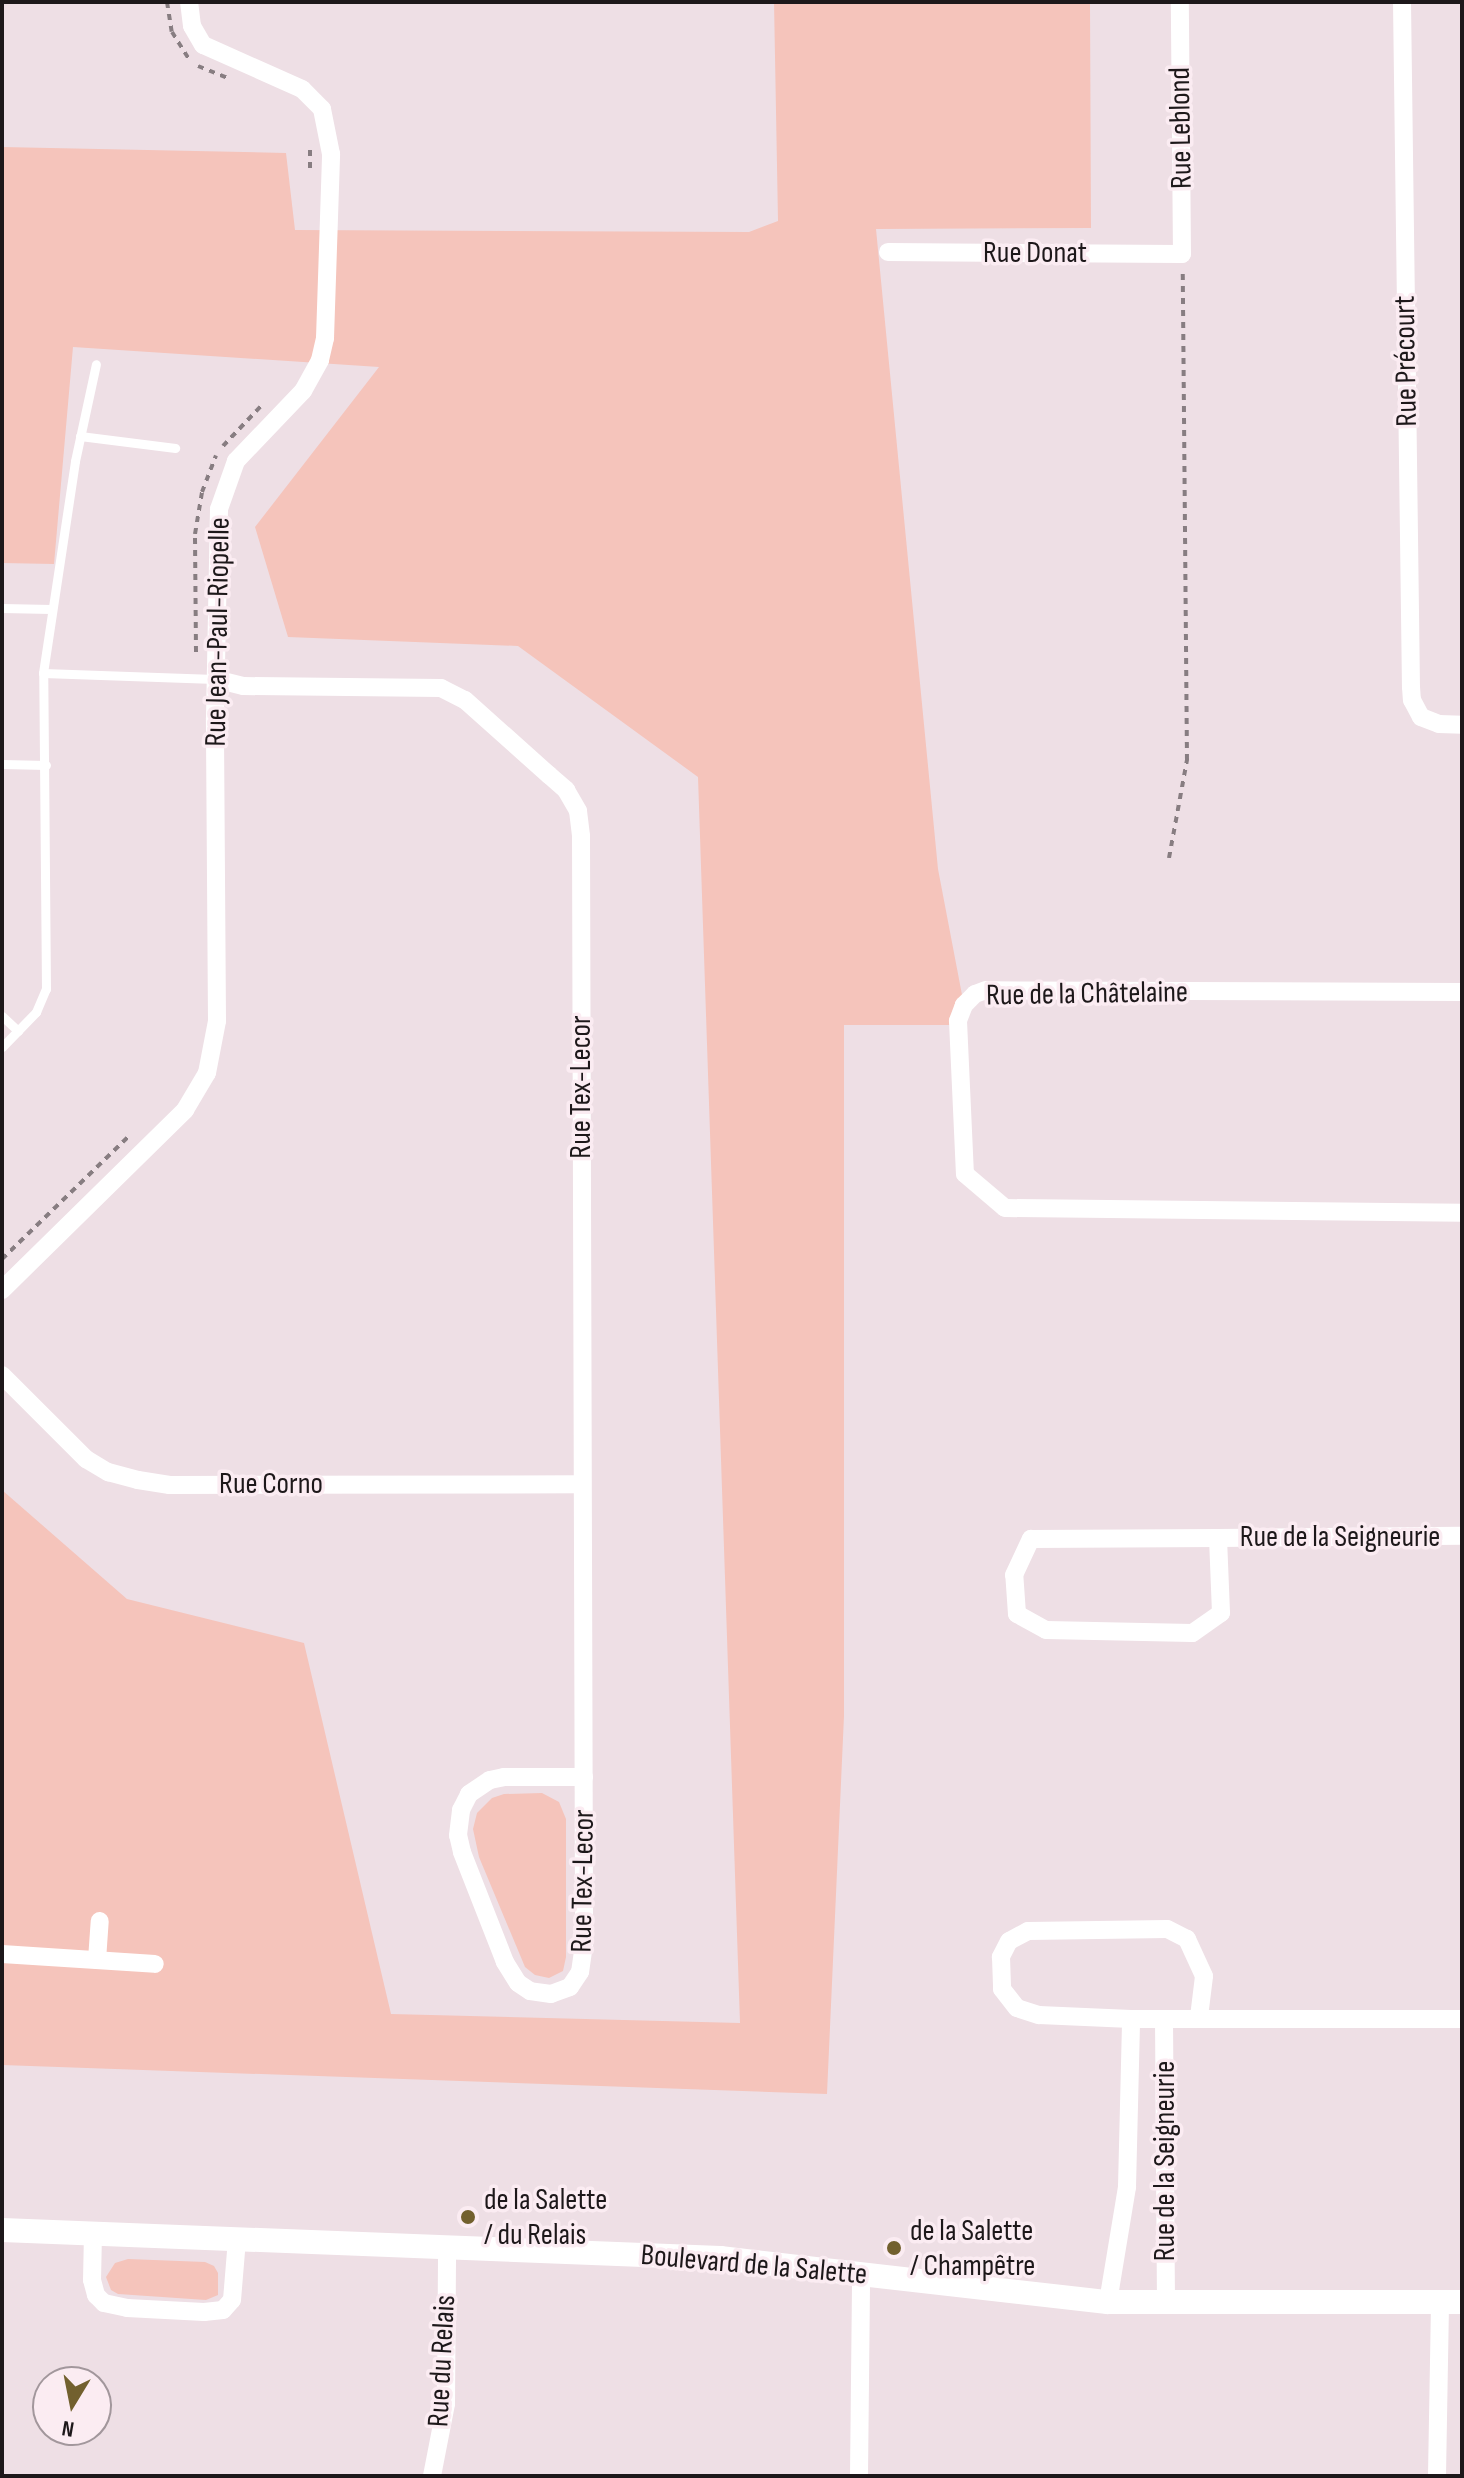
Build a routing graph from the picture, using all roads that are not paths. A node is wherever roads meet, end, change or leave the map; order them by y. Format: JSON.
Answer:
{"nodes":[{"id":1,"x":189,"y":2,"type":"edge"},
{"id":2,"x":1180,"y":2,"type":"edge"},
{"id":3,"x":1402,"y":2,"type":"edge"},
{"id":4,"x":888,"y":252,"type":"dead end"},
{"id":5,"x":1182,"y":254,"type":"joint"},
{"id":6,"x":96,"y":364,"type":"dead end"},
{"id":7,"x":80,"y":436,"type":"junction"},
{"id":8,"x":175,"y":448,"type":"dead end"},
{"id":9,"x":2,"y":608,"type":"edge"},
{"id":10,"x":51,"y":609,"type":"junction"},
{"id":11,"x":43,"y":673,"type":"junction"},
{"id":12,"x":215,"y":679,"type":"junction"},
{"id":13,"x":1462,"y":725,"type":"edge"},
{"id":14,"x":2,"y":764,"type":"edge"},
{"id":15,"x":46,"y":765,"type":"junction"},
{"id":16,"x":1462,"y":992,"type":"edge"},
{"id":17,"x":2,"y":1016,"type":"edge"},
{"id":18,"x":18,"y":1031,"type":"junction"},
{"id":19,"x":2,"y":1047,"type":"edge"},
{"id":20,"x":1462,"y":1213,"type":"edge"},
{"id":21,"x":2,"y":1290,"type":"edge"},
{"id":22,"x":2,"y":1375,"type":"edge"},
{"id":23,"x":580,"y":1484,"type":"junction"},
{"id":24,"x":1462,"y":1536,"type":"edge"},
{"id":25,"x":1218,"y":1538,"type":"junction"},
{"id":26,"x":584,"y":1777,"type":"junction"},
{"id":27,"x":100,"y":1921,"type":"dead end"},
{"id":28,"x":2,"y":1954,"type":"edge"},
{"id":29,"x":97,"y":1960,"type":"junction"},
{"id":30,"x":155,"y":1964,"type":"dead end"},
{"id":31,"x":1199,"y":2017,"type":"junction"},
{"id":32,"x":1131,"y":2019,"type":"junction"},
{"id":33,"x":1164,"y":2019,"type":"junction"},
{"id":34,"x":1462,"y":2019,"type":"edge"},
{"id":35,"x":2,"y":2230,"type":"edge"},
{"id":36,"x":93,"y":2233,"type":"junction"},
{"id":37,"x":237,"y":2239,"type":"junction"},
{"id":38,"x":447,"y":2245,"type":"junction"},
{"id":39,"x":861,"y":2274,"type":"junction"},
{"id":40,"x":1108,"y":2302,"type":"junction"},
{"id":41,"x":1166,"y":2302,"type":"junction"},
{"id":42,"x":1451,"y":2302,"type":"edge"},
{"id":43,"x":432,"y":2476,"type":"edge"},
{"id":44,"x":859,"y":2476,"type":"edge"},
{"id":45,"x":1437,"y":2476,"type":"edge"}],
"edges":[{"from":1,"to":12,"type":"street","name":"Rue Jean-Paul-Riopelle"},
{"from":2,"to":5,"type":"street","name":"Rue Leblond"},
{"from":3,"to":13,"type":"street","name":"Rue Précourt"},
{"from":4,"to":5,"type":"street","name":"Rue Donat"},
{"from":6,"to":7,"type":"lane"},
{"from":7,"to":8,"type":"lane"},
{"from":7,"to":10,"type":"lane"},
{"from":9,"to":10,"type":"lane"},
{"from":10,"to":11,"type":"lane"},
{"from":11,"to":12,"type":"lane"},
{"from":11,"to":15,"type":"lane"},
{"from":12,"to":21,"type":"street","name":"Rue Jean-Paul-Riopelle"},
{"from":12,"to":23,"type":"street","name":"Rue Tex-Lecor"},
{"from":14,"to":15,"type":"lane"},
{"from":15,"to":18,"type":"lane"},
{"from":16,"to":20,"type":"street","name":"Rue de la Châtelaine"},
{"from":17,"to":18,"type":"lane"},
{"from":18,"to":19,"type":"lane"},
{"from":22,"to":23,"type":"street","name":"Rue Corno"},
{"from":23,"to":26,"type":"street","name":"Rue Tex-Lecor"},
{"from":24,"to":25,"type":"street","name":"Rue de la Seigneurie"},
{"from":25,"to":25,"type":"street","name":"Rue de la Seigneurie"},
{"from":26,"to":26,"type":"street","name":"Rue Tex-Lecor"},
{"from":27,"to":29,"type":"street"},
{"from":28,"to":29,"type":"street"},
{"from":29,"to":30,"type":"street"},
{"from":31,"to":32,"type":"street","name":"Rue de la Seigneurie"},
{"from":31,"to":33,"type":"street","name":"Rue de la Seigneurie"},
{"from":31,"to":34,"type":"street","name":"Rue de la Seigneurie"},
{"from":32,"to":33,"type":"street","name":"Rue de la Seigneurie"},
{"from":32,"to":40,"type":"street","name":"Rue de la Seigneurie"},
{"from":33,"to":41,"type":"street","name":"Rue de la Seigneurie"},
{"from":35,"to":36,"type":"street","name":"Boulevard de la Salette"},
{"from":36,"to":37,"type":"street","name":"Boulevard de la Salette"},
{"from":36,"to":37,"type":"street"},
{"from":37,"to":38,"type":"street","name":"Boulevard de la Salette"},
{"from":38,"to":39,"type":"street","name":"Boulevard de la Salette"},
{"from":38,"to":43,"type":"street","name":"Rue du Relais"},
{"from":39,"to":40,"type":"street","name":"Boulevard de la Salette"},
{"from":39,"to":44,"type":"street"},
{"from":40,"to":41,"type":"street","name":"Boulevard de la Salette"},
{"from":41,"to":42,"type":"street","name":"Boulevard de la Salette"},
{"from":42,"to":45,"type":"street"}]}
